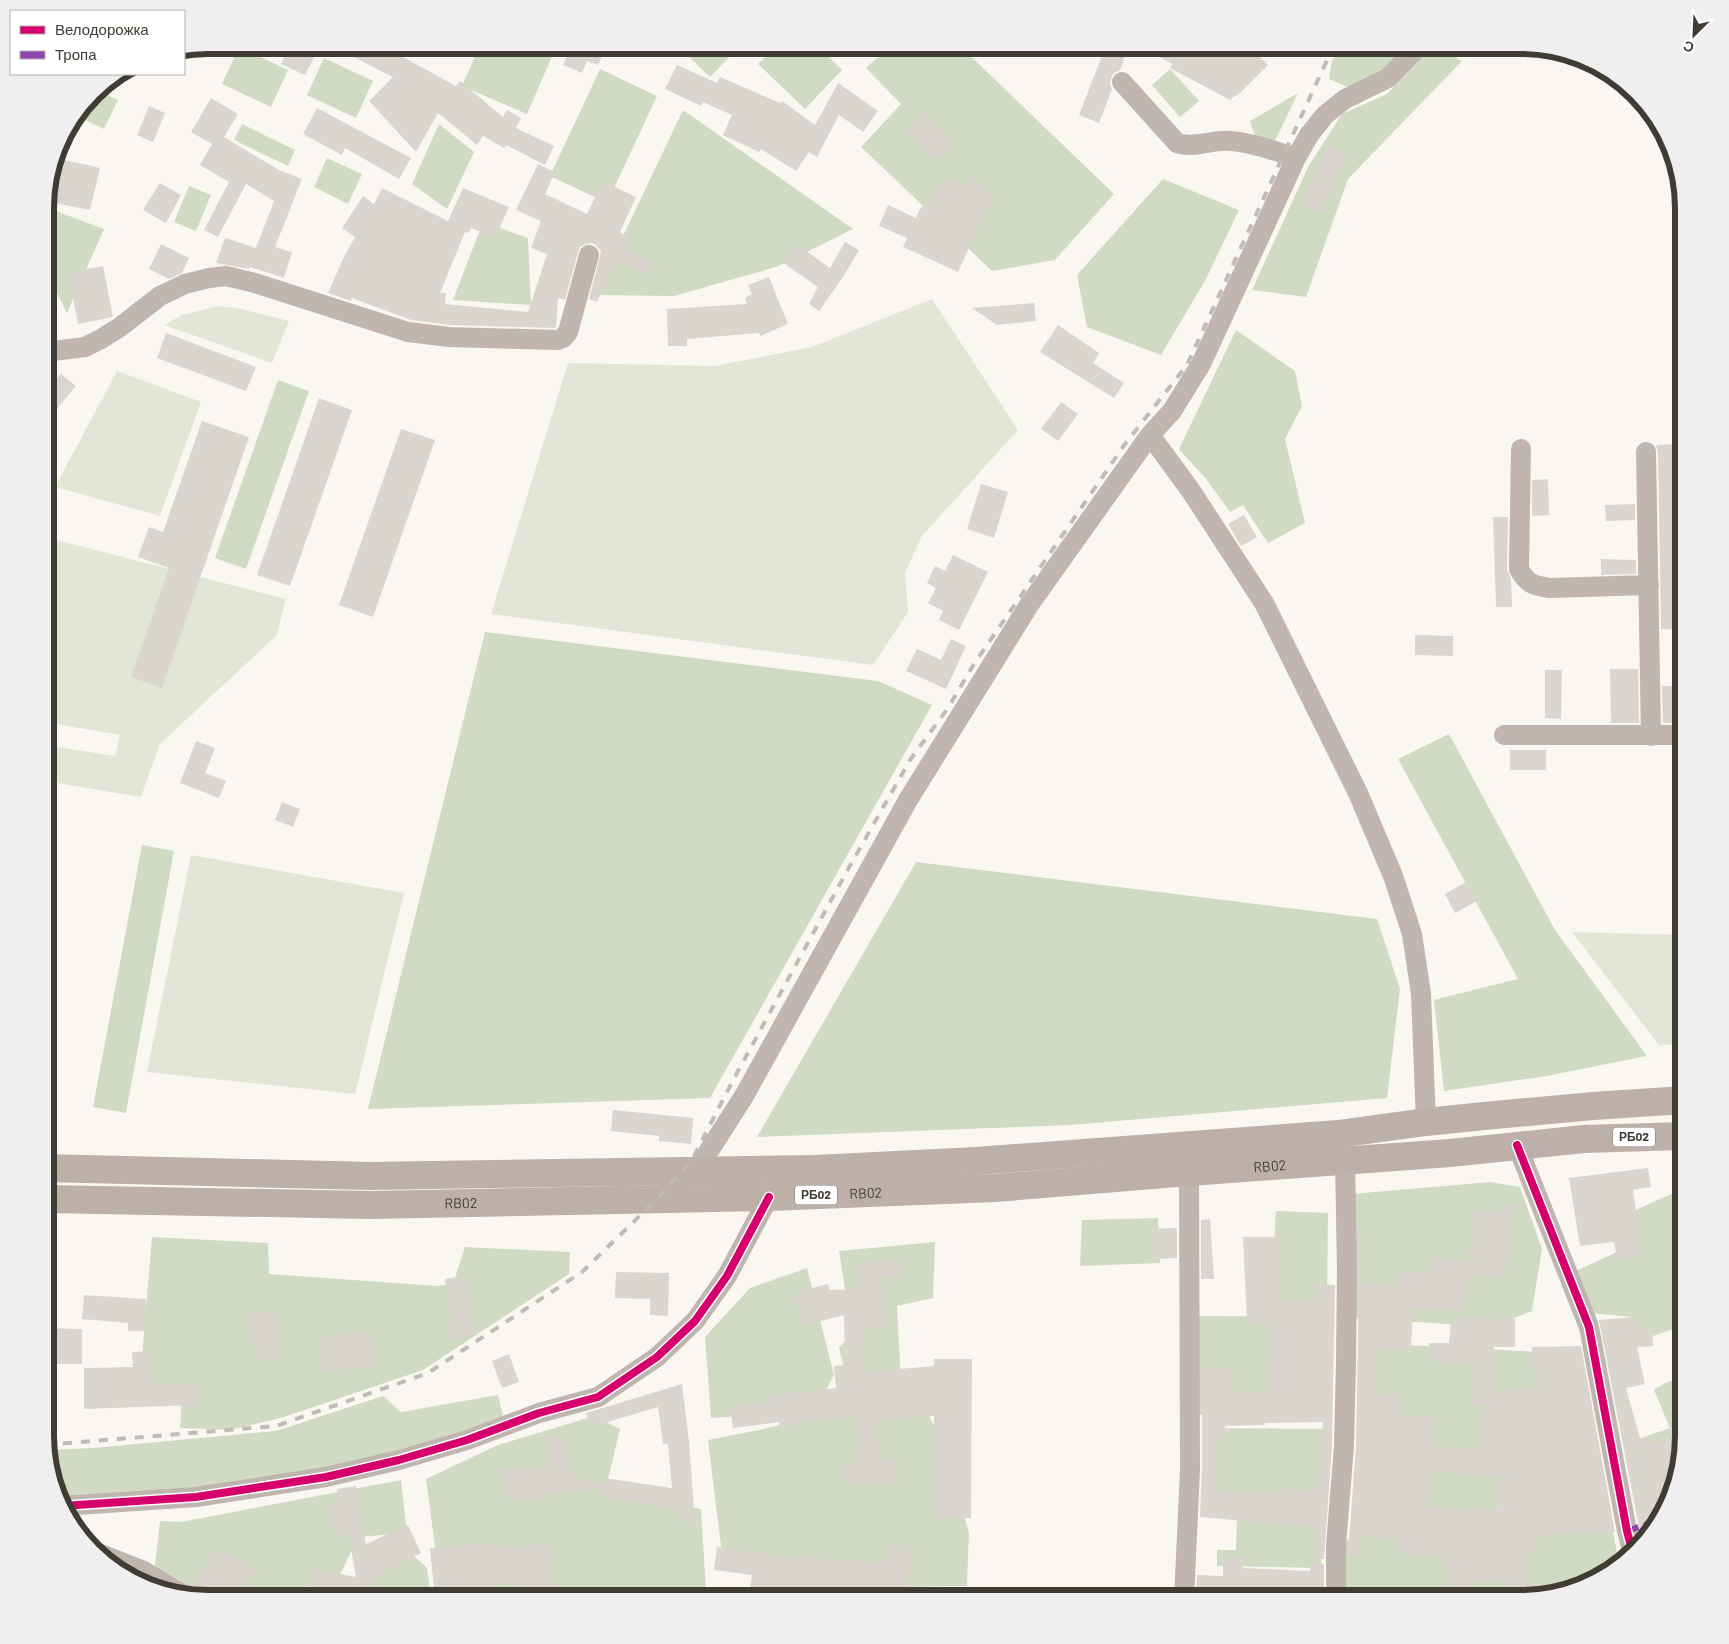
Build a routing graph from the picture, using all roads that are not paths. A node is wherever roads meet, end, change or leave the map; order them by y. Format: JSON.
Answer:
{"nodes":[{"id":1,"x":1411,"y":54,"type":"edge"},
{"id":2,"x":1122,"y":82,"type":"dead end"},
{"id":3,"x":1296,"y":158,"type":"junction"},
{"id":4,"x":589,"y":255,"type":"dead end"},
{"id":5,"x":54,"y":351,"type":"edge"},
{"id":6,"x":1150,"y":435,"type":"junction"},
{"id":7,"x":1521,"y":449,"type":"dead end"},
{"id":8,"x":1646,"y":452,"type":"dead end"},
{"id":9,"x":1649,"y":586,"type":"junction"},
{"id":10,"x":1504,"y":735,"type":"dead end"},
{"id":11,"x":1675,"y":735,"type":"edge"},
{"id":12,"x":1651,"y":736,"type":"junction"},
{"id":13,"x":1675,"y":1101,"type":"edge"},
{"id":14,"x":1426,"y":1122,"type":"junction"},
{"id":15,"x":1675,"y":1136,"type":"edge"},
{"id":16,"x":1517,"y":1145,"type":"junction"},
{"id":17,"x":1344,"y":1161,"type":"junction"},
{"id":18,"x":54,"y":1168,"type":"edge"},
{"id":19,"x":696,"y":1171,"type":"junction"},
{"id":20,"x":1189,"y":1172,"type":"junction"},
{"id":21,"x":769,"y":1197,"type":"junction"},
{"id":22,"x":54,"y":1199,"type":"edge"},
{"id":23,"x":70,"y":1505,"type":"edge"},
{"id":24,"x":1631,"y":1544,"type":"edge"},
{"id":25,"x":117,"y":1560,"type":"edge"},
{"id":26,"x":165,"y":1584,"type":"edge"},
{"id":27,"x":1184,"y":1590,"type":"edge"},
{"id":28,"x":1336,"y":1590,"type":"edge"}],
"edges":[{"from":1,"to":3,"type":"street"},
{"from":2,"to":3,"type":"street"},
{"from":3,"to":6,"type":"street"},
{"from":4,"to":5,"type":"street"},
{"from":6,"to":14,"type":"street"},
{"from":6,"to":19,"type":"street"},
{"from":7,"to":9,"type":"street"},
{"from":8,"to":9,"type":"street"},
{"from":9,"to":12,"type":"street"},
{"from":10,"to":12,"type":"street"},
{"from":11,"to":12,"type":"street"},
{"from":13,"to":14,"type":"highway","name":"RB02","number":"РБ02"},
{"from":14,"to":19,"type":"highway","name":"RB02","number":"РБ02"},
{"from":15,"to":16,"type":"highway","name":"RB02","number":"РБ02"},
{"from":16,"to":17,"type":"highway","name":"RB02","number":"РБ02"},
{"from":16,"to":24,"type":"street"},
{"from":17,"to":20,"type":"highway","name":"RB02","number":"РБ02"},
{"from":17,"to":28,"type":"street"},
{"from":18,"to":19,"type":"highway","name":"RB02","number":"РБ02"},
{"from":20,"to":21,"type":"highway","name":"RB02","number":"РБ02"},
{"from":20,"to":27,"type":"street"},
{"from":21,"to":22,"type":"highway","name":"RB02","number":"РБ02"},
{"from":21,"to":23,"type":"street"},
{"from":25,"to":26,"type":"street"}]}
